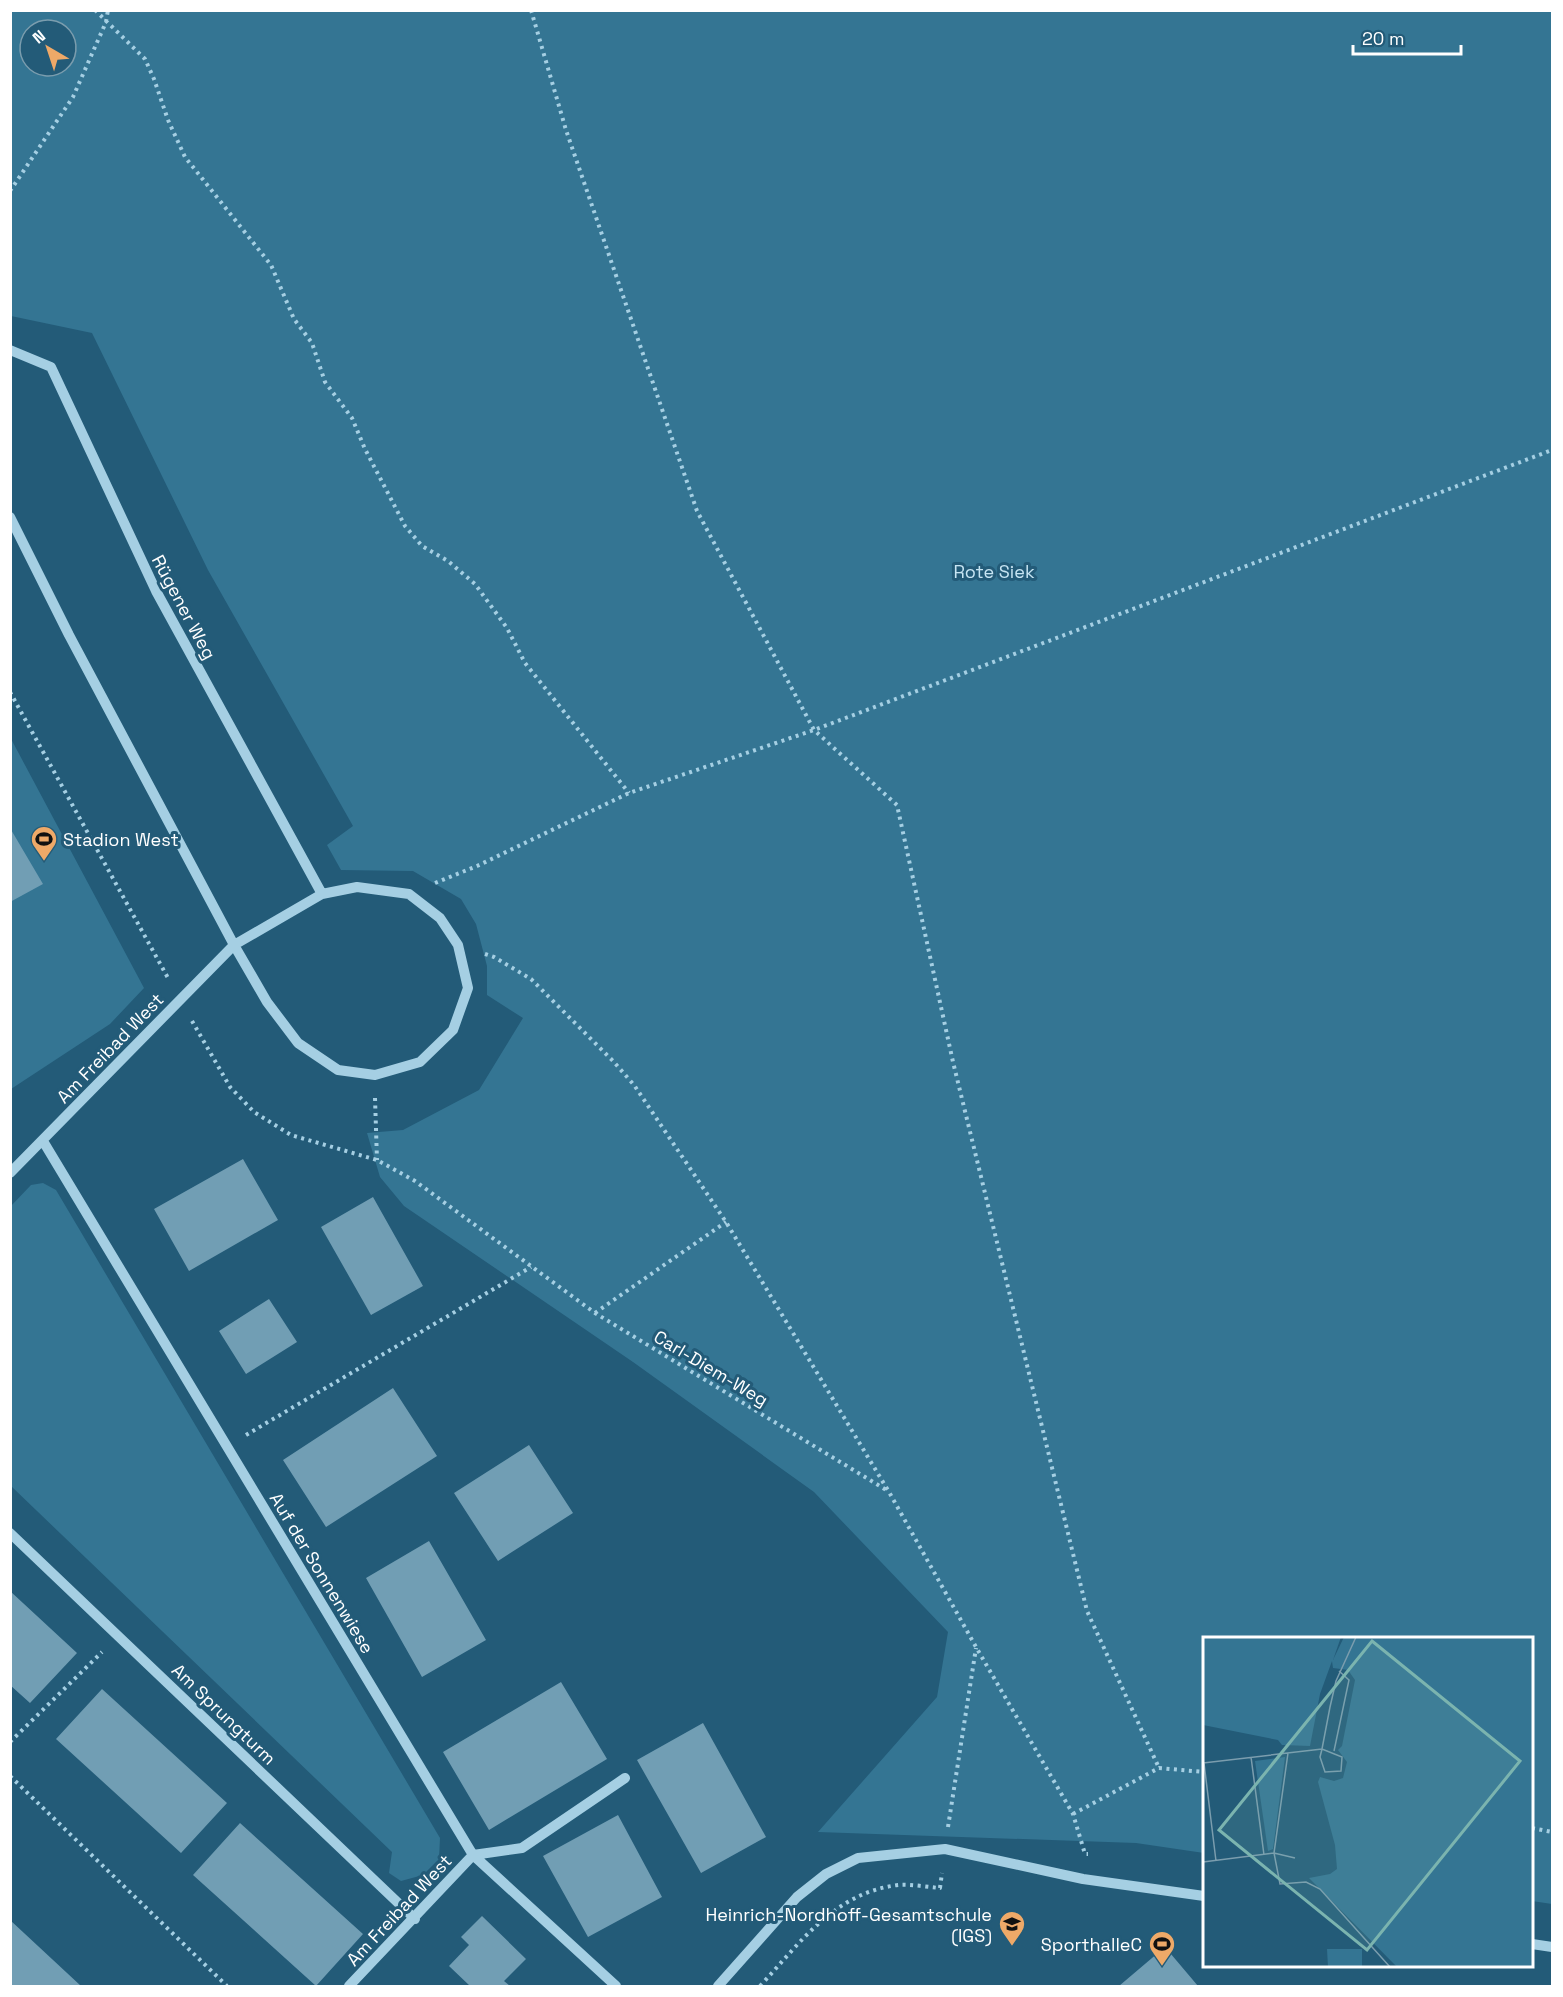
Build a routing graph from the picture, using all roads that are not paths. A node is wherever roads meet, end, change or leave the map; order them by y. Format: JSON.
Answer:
{"nodes":[{"id":1,"x":10,"y":350,"type":"edge"},
{"id":2,"x":10,"y":517,"type":"edge"},
{"id":3,"x":322,"y":894,"type":"junction"},
{"id":4,"x":234,"y":945,"type":"junction"},
{"id":5,"x":43,"y":1140,"type":"junction"},
{"id":6,"x":10,"y":1173,"type":"edge"},
{"id":7,"x":10,"y":1533,"type":"edge"},
{"id":8,"x":625,"y":1778,"type":"dead end"},
{"id":9,"x":473,"y":1855,"type":"junction"},
{"id":10,"x":1203,"y":1896,"type":"edge"},
{"id":11,"x":415,"y":1919,"type":"junction"},
{"id":12,"x":1533,"y":1944,"type":"edge"},
{"id":13,"x":1552,"y":1947,"type":"edge"},
{"id":14,"x":350,"y":1986,"type":"edge"},
{"id":15,"x":616,"y":1986,"type":"edge"},
{"id":16,"x":718,"y":1986,"type":"edge"}],
"edges":[{"from":1,"to":3,"type":"street","name":"Rügener Weg"},
{"from":2,"to":4,"type":"street"},
{"from":3,"to":4,"type":"street"},
{"from":3,"to":4,"type":"street"},
{"from":4,"to":5,"type":"street","name":"Am Freibad West"},
{"from":5,"to":6,"type":"street","name":"Am Freibad West"},
{"from":5,"to":9,"type":"street","name":"Auf der Sonnenwiese"},
{"from":7,"to":11,"type":"street","name":"Am Sprungturm"},
{"from":8,"to":9,"type":"street"},
{"from":9,"to":11,"type":"street","name":"Am Freibad West"},
{"from":9,"to":15,"type":"street","name":"Auf der Sonnenwiese"},
{"from":10,"to":16,"type":"street"},
{"from":11,"to":14,"type":"street","name":"Am Freibad West"},
{"from":12,"to":13,"type":"street"}]}
